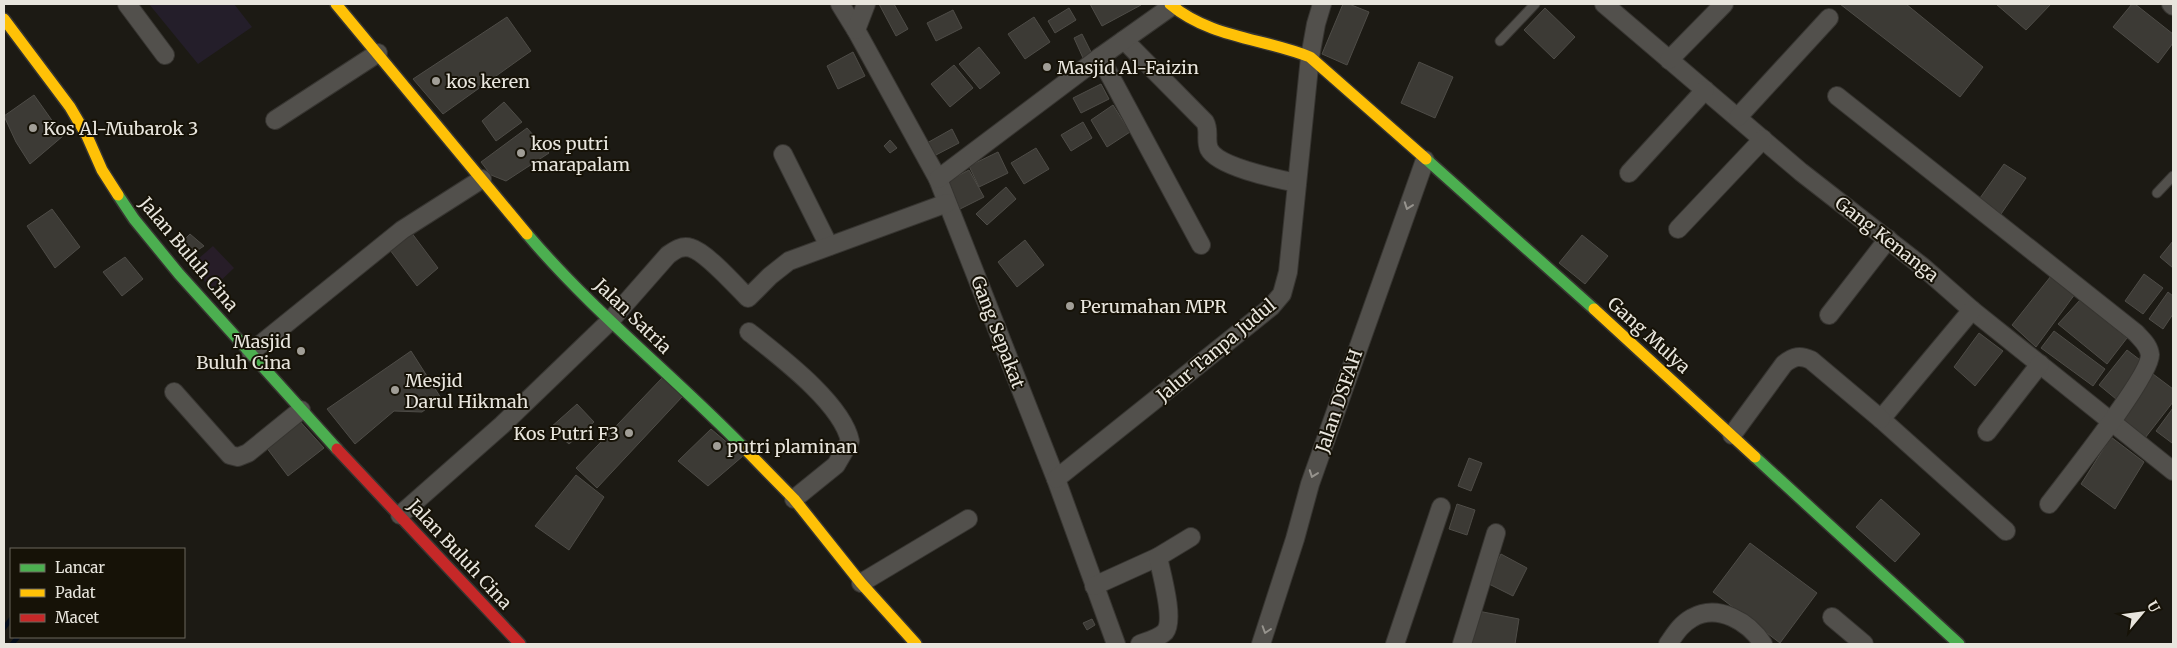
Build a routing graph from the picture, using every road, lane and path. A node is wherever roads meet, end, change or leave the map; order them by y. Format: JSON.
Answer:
{"nodes":[{"id":1,"x":128,"y":4,"type":"edge"},
{"id":2,"x":336,"y":4,"type":"edge"},
{"id":3,"x":840,"y":4,"type":"edge"},
{"id":4,"x":866,"y":4,"type":"edge"},
{"id":5,"x":1322,"y":4,"type":"edge"},
{"id":6,"x":1535,"y":4,"type":"edge"},
{"id":7,"x":1604,"y":4,"type":"edge"},
{"id":8,"x":1724,"y":4,"type":"edge"},
{"id":9,"x":1171,"y":5,"type":"edge"},
{"id":10,"x":1829,"y":18,"type":"dead end"},
{"id":11,"x":6,"y":26,"type":"edge"},
{"id":12,"x":856,"y":30,"type":"junction"},
{"id":13,"x":1124,"y":40,"type":"junction"},
{"id":14,"x":1500,"y":41,"type":"dead end"},
{"id":15,"x":378,"y":53,"type":"junction"},
{"id":16,"x":165,"y":55,"type":"dead end"},
{"id":17,"x":1100,"y":57,"type":"junction"},
{"id":18,"x":1310,"y":57,"type":"junction"},
{"id":19,"x":1669,"y":60,"type":"junction"},
{"id":20,"x":1705,"y":90,"type":"junction"},
{"id":21,"x":1837,"y":96,"type":"dead end"},
{"id":22,"x":1738,"y":117,"type":"junction"},
{"id":23,"x":275,"y":120,"type":"dead end"},
{"id":24,"x":1763,"y":139,"type":"junction"},
{"id":25,"x":783,"y":154,"type":"dead end"},
{"id":26,"x":1425,"y":160,"type":"junction"},
{"id":27,"x":1629,"y":173,"type":"dead end"},
{"id":28,"x":2173,"y":176,"type":"edge"},
{"id":29,"x":482,"y":178,"type":"junction"},
{"id":30,"x":938,"y":179,"type":"junction"},
{"id":31,"x":1297,"y":183,"type":"junction"},
{"id":32,"x":2157,"y":193,"type":"dead end"},
{"id":33,"x":947,"y":203,"type":"junction"},
{"id":34,"x":1678,"y":229,"type":"dead end"},
{"id":35,"x":1888,"y":239,"type":"junction"},
{"id":36,"x":1201,"y":245,"type":"dead end"},
{"id":37,"x":829,"y":246,"type":"junction"},
{"id":38,"x":1972,"y":310,"type":"junction"},
{"id":39,"x":1829,"y":315,"type":"dead end"},
{"id":40,"x":610,"y":321,"type":"junction"},
{"id":41,"x":749,"y":332,"type":"dead end"},
{"id":42,"x":252,"y":352,"type":"junction"},
{"id":43,"x":2040,"y":364,"type":"junction"},
{"id":44,"x":174,"y":392,"type":"dead end"},
{"id":45,"x":301,"y":410,"type":"junction"},
{"id":46,"x":1881,"y":419,"type":"junction"},
{"id":47,"x":2110,"y":422,"type":"junction"},
{"id":48,"x":1987,"y":432,"type":"dead end"},
{"id":49,"x":1732,"y":435,"type":"junction"},
{"id":50,"x":2173,"y":471,"type":"edge"},
{"id":51,"x":1056,"y":479,"type":"junction"},
{"id":52,"x":794,"y":499,"type":"junction"},
{"id":53,"x":2049,"y":504,"type":"dead end"},
{"id":54,"x":1441,"y":507,"type":"dead end"},
{"id":55,"x":400,"y":515,"type":"junction"},
{"id":56,"x":968,"y":519,"type":"dead end"},
{"id":57,"x":2006,"y":531,"type":"dead end"},
{"id":58,"x":1496,"y":534,"type":"dead end"},
{"id":59,"x":1191,"y":537,"type":"dead end"},
{"id":60,"x":1158,"y":557,"type":"junction"},
{"id":61,"x":861,"y":582,"type":"junction"},
{"id":62,"x":1094,"y":586,"type":"junction"},
{"id":63,"x":1832,"y":617,"type":"dead end"},
{"id":64,"x":520,"y":644,"type":"edge"},
{"id":65,"x":916,"y":644,"type":"edge"},
{"id":66,"x":1116,"y":644,"type":"edge"},
{"id":67,"x":1140,"y":644,"type":"edge"},
{"id":68,"x":1261,"y":644,"type":"edge"},
{"id":69,"x":1395,"y":644,"type":"edge"},
{"id":70,"x":1462,"y":644,"type":"edge"},
{"id":71,"x":1668,"y":644,"type":"edge"},
{"id":72,"x":1763,"y":644,"type":"edge"},
{"id":73,"x":1864,"y":644,"type":"edge"},
{"id":74,"x":1959,"y":644,"type":"edge"}],
"edges":[{"from":1,"to":16,"type":"street"},
{"from":2,"to":15,"type":"street","name":"Jalan Satria"},
{"from":3,"to":12,"type":"street","name":"Gang Sepakat"},
{"from":4,"to":12,"type":"street"},
{"from":5,"to":18,"type":"street","name":"Jalur Tanpa Judul"},
{"from":6,"to":14,"type":"lane"},
{"from":7,"to":19,"type":"street","name":"Gang Kenanga"},
{"from":8,"to":19,"type":"street"},
{"from":9,"to":13,"type":"street"},
{"from":9,"to":18,"type":"street"},
{"from":10,"to":22,"type":"street"},
{"from":11,"to":42,"type":"street","name":"Jalan Buluh Cina"},
{"from":12,"to":30,"type":"street","name":"Gang Sepakat"},
{"from":13,"to":17,"type":"street"},
{"from":13,"to":31,"type":"street"},
{"from":15,"to":23,"type":"street"},
{"from":15,"to":29,"type":"street","name":"Jalan Satria"},
{"from":17,"to":30,"type":"street"},
{"from":17,"to":36,"type":"street"},
{"from":18,"to":26,"type":"street","name":"Gang Mulya"},
{"from":18,"to":31,"type":"street","name":"Jalur Tanpa Judul"},
{"from":19,"to":20,"type":"street","name":"Gang Kenanga"},
{"from":20,"to":22,"type":"street","name":"Gang Kenanga"},
{"from":20,"to":27,"type":"street"},
{"from":21,"to":47,"type":"street"},
{"from":22,"to":24,"type":"street","name":"Gang Kenanga"},
{"from":24,"to":34,"type":"street"},
{"from":24,"to":35,"type":"street","name":"Gang Kenanga"},
{"from":25,"to":37,"type":"street"},
{"from":26,"to":49,"type":"street","name":"Gang Mulya"},
{"from":26,"to":68,"type":"street","name":"Jalan DSFAH","one_way":true},
{"from":28,"to":32,"type":"lane"},
{"from":29,"to":40,"type":"street","name":"Jalan Satria"},
{"from":29,"to":42,"type":"street"},
{"from":30,"to":33,"type":"street","name":"Gang Sepakat"},
{"from":31,"to":51,"type":"street","name":"Jalur Tanpa Judul"},
{"from":33,"to":37,"type":"street"},
{"from":33,"to":51,"type":"street","name":"Gang Sepakat"},
{"from":35,"to":38,"type":"street","name":"Gang Kenanga"},
{"from":35,"to":39,"type":"street"},
{"from":37,"to":40,"type":"street"},
{"from":38,"to":43,"type":"street","name":"Gang Kenanga"},
{"from":38,"to":46,"type":"street"},
{"from":40,"to":52,"type":"street","name":"Jalan Satria"},
{"from":40,"to":55,"type":"street"},
{"from":41,"to":52,"type":"street"},
{"from":42,"to":45,"type":"street","name":"Jalan Buluh Cina"},
{"from":43,"to":47,"type":"street","name":"Gang Kenanga"},
{"from":43,"to":48,"type":"street"},
{"from":44,"to":45,"type":"street"},
{"from":45,"to":55,"type":"street","name":"Jalan Buluh Cina"},
{"from":46,"to":49,"type":"street"},
{"from":46,"to":57,"type":"street"},
{"from":47,"to":50,"type":"street","name":"Gang Kenanga"},
{"from":47,"to":53,"type":"street"},
{"from":49,"to":74,"type":"street","name":"Gang Mulya"},
{"from":51,"to":62,"type":"street","name":"Gang Sepakat"},
{"from":52,"to":61,"type":"street","name":"Jalan Satria"},
{"from":54,"to":69,"type":"street"},
{"from":55,"to":64,"type":"street","name":"Jalan Buluh Cina"},
{"from":56,"to":61,"type":"street"},
{"from":58,"to":70,"type":"street"},
{"from":59,"to":60,"type":"street"},
{"from":60,"to":62,"type":"street"},
{"from":60,"to":67,"type":"street"},
{"from":61,"to":65,"type":"street","name":"Jalan Satria"},
{"from":62,"to":66,"type":"street","name":"Gang Sepakat"},
{"from":63,"to":73,"type":"street"},
{"from":71,"to":72,"type":"street"}]}
